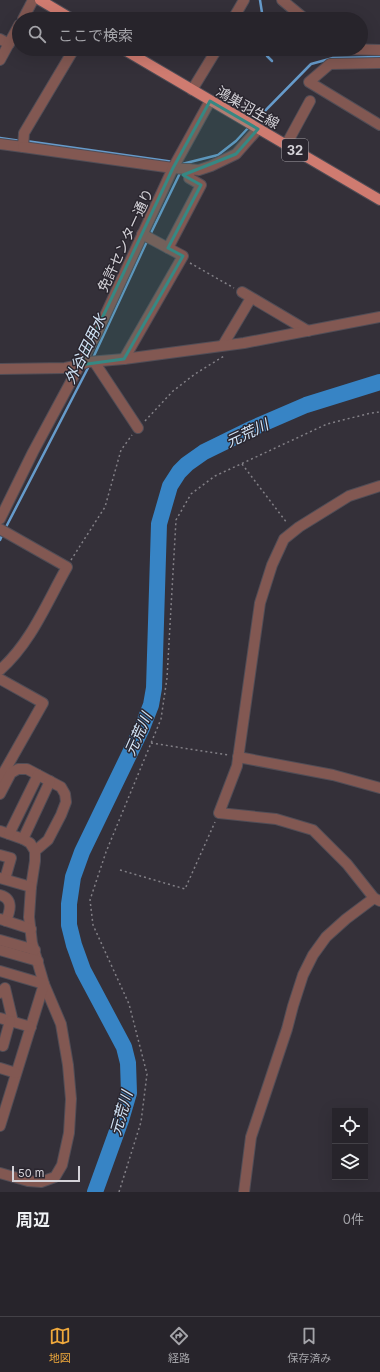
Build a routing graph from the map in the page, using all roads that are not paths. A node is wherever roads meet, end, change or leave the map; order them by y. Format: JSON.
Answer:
{"nodes":[{"id":1,"x":33,"y":0,"type":"edge"},
{"id":2,"x":40,"y":0,"type":"edge"},
{"id":3,"x":244,"y":0,"type":"edge"},
{"id":4,"x":282,"y":0,"type":"edge"},
{"id":5,"x":27,"y":12,"type":"edge"},
{"id":6,"x":60,"y":12,"type":"edge"},
{"id":7,"x":237,"y":12,"type":"edge"},
{"id":8,"x":297,"y":12,"type":"edge"},
{"id":9,"x":12,"y":33,"type":"edge"},
{"id":10,"x":4,"y":41,"type":"edge"},
{"id":11,"x":368,"y":50,"type":"edge"},
{"id":12,"x":380,"y":50,"type":"edge"},
{"id":13,"x":70,"y":56,"type":"edge"},
{"id":14,"x":135,"y":56,"type":"edge"},
{"id":15,"x":213,"y":56,"type":"edge"},
{"id":16,"x":0,"y":60,"type":"edge"},
{"id":17,"x":380,"y":63,"type":"edge"},
{"id":18,"x":192,"y":90,"type":"junction"},
{"id":19,"x":210,"y":101,"type":"junction"},
{"id":20,"x":310,"y":101,"type":"dead end"},
{"id":21,"x":380,"y":125,"type":"edge"},
{"id":22,"x":258,"y":129,"type":"junction"},
{"id":23,"x":0,"y":144,"type":"edge"},
{"id":24,"x":286,"y":145,"type":"junction"},
{"id":25,"x":23,"y":147,"type":"junction"},
{"id":26,"x":173,"y":168,"type":"junction"},
{"id":27,"x":189,"y":169,"type":"junction"},
{"id":28,"x":380,"y":200,"type":"edge"},
{"id":29,"x":142,"y":234,"type":"junction"},
{"id":30,"x":168,"y":248,"type":"junction"},
{"id":31,"x":380,"y":317,"type":"edge"},
{"id":32,"x":308,"y":330,"type":"junction"},
{"id":33,"x":224,"y":350,"type":"junction"},
{"id":34,"x":124,"y":359,"type":"junction"},
{"id":35,"x":95,"y":362,"type":"junction"},
{"id":36,"x":80,"y":365,"type":"junction"},
{"id":37,"x":0,"y":369,"type":"edge"},
{"id":38,"x":138,"y":428,"type":"road end"},
{"id":39,"x":380,"y":486,"type":"edge"},
{"id":40,"x":0,"y":519,"type":"edge"},
{"id":41,"x":0,"y":529,"type":"edge"},
{"id":42,"x":0,"y":670,"type":"edge"},
{"id":43,"x":0,"y":679,"type":"edge"},
{"id":44,"x":238,"y":757,"type":"junction"},
{"id":45,"x":38,"y":775,"type":"junction"},
{"id":46,"x":0,"y":779,"type":"edge"},
{"id":47,"x":50,"y":781,"type":"junction"},
{"id":48,"x":380,"y":788,"type":"edge"},
{"id":49,"x":0,"y":794,"type":"edge"},
{"id":50,"x":5,"y":833,"type":"edge"},
{"id":51,"x":23,"y":839,"type":"junction"},
{"id":52,"x":34,"y":851,"type":"junction"},
{"id":53,"x":0,"y":855,"type":"edge"},
{"id":54,"x":2,"y":878,"type":"edge"},
{"id":55,"x":31,"y":887,"type":"junction"},
{"id":56,"x":0,"y":895,"type":"edge"},
{"id":57,"x":377,"y":900,"type":"edge"},
{"id":58,"x":3,"y":920,"type":"edge"},
{"id":59,"x":31,"y":929,"type":"junction"},
{"id":60,"x":0,"y":940,"type":"edge"},
{"id":61,"x":0,"y":950,"type":"edge"},
{"id":62,"x":35,"y":950,"type":"junction"},
{"id":63,"x":38,"y":961,"type":"junction"},
{"id":64,"x":2,"y":974,"type":"edge"},
{"id":65,"x":44,"y":984,"type":"junction"},
{"id":66,"x":0,"y":993,"type":"edge"},
{"id":67,"x":0,"y":1018,"type":"edge"},
{"id":68,"x":11,"y":1021,"type":"junction"},
{"id":69,"x":31,"y":1027,"type":"junction"},
{"id":70,"x":0,"y":1045,"type":"edge"},
{"id":71,"x":0,"y":1068,"type":"edge"},
{"id":72,"x":16,"y":1073,"type":"junction"},
{"id":73,"x":3,"y":1107,"type":"edge"},
{"id":74,"x":0,"y":1126,"type":"edge"},
{"id":75,"x":0,"y":1173,"type":"edge"},
{"id":76,"x":244,"y":1192,"type":"edge"}],
"edges":[{"from":1,"to":5,"type":"street"},
{"from":2,"to":6,"type":"main road"},
{"from":3,"to":7,"type":"street"},
{"from":4,"to":8,"type":"street"},
{"from":9,"to":10,"type":"street"},
{"from":10,"to":16,"type":"street"},
{"from":11,"to":12,"type":"street"},
{"from":13,"to":25,"type":"street"},
{"from":14,"to":18,"type":"main road","name":"鴻巣羽生線","number":"32"},
{"from":15,"to":18,"type":"street"},
{"from":17,"to":21,"type":"street"},
{"from":18,"to":19,"type":"main road","name":"鴻巣羽生線","number":"32"},
{"from":19,"to":22,"type":"main road","name":"鴻巣羽生線","number":"32"},
{"from":19,"to":26,"type":"street","name":"免許センター通り"},
{"from":20,"to":24,"type":"street"},
{"from":22,"to":24,"type":"main road","name":"鴻巣羽生線","number":"32"},
{"from":22,"to":27,"type":"street"},
{"from":23,"to":25,"type":"street"},
{"from":24,"to":28,"type":"main road","name":"鴻巣羽生線","number":"32"},
{"from":25,"to":26,"type":"street"},
{"from":26,"to":27,"type":"street"},
{"from":26,"to":29,"type":"street","name":"免許センター通り"},
{"from":27,"to":30,"type":"street"},
{"from":29,"to":30,"type":"street"},
{"from":29,"to":36,"type":"street","name":"免許センター通り"},
{"from":30,"to":34,"type":"street"},
{"from":31,"to":32,"type":"street"},
{"from":32,"to":33,"type":"street"},
{"from":32,"to":33,"type":"street"},
{"from":33,"to":34,"type":"street"},
{"from":34,"to":35,"type":"street"},
{"from":35,"to":36,"type":"street"},
{"from":35,"to":38,"type":"street"},
{"from":36,"to":37,"type":"street"},
{"from":36,"to":40,"type":"street","name":"免許センター通り"},
{"from":39,"to":44,"type":"street"},
{"from":41,"to":42,"type":"street"},
{"from":43,"to":46,"type":"street"},
{"from":44,"to":48,"type":"street"},
{"from":44,"to":57,"type":"street"},
{"from":45,"to":47,"type":"street"},
{"from":45,"to":49,"type":"street"},
{"from":45,"to":50,"type":"street"},
{"from":47,"to":51,"type":"street"},
{"from":47,"to":52,"type":"street"},
{"from":50,"to":51,"type":"street"},
{"from":51,"to":52,"type":"street"},
{"from":52,"to":55,"type":"street"},
{"from":53,"to":54,"type":"street"},
{"from":54,"to":55,"type":"street"},
{"from":55,"to":59,"type":"street"},
{"from":56,"to":58,"type":"street"},
{"from":57,"to":76,"type":"street"},
{"from":58,"to":59,"type":"street"},
{"from":59,"to":62,"type":"street"},
{"from":60,"to":62,"type":"street"},
{"from":61,"to":63,"type":"street"},
{"from":62,"to":63,"type":"street"},
{"from":63,"to":65,"type":"street"},
{"from":64,"to":65,"type":"street"},
{"from":65,"to":69,"type":"street"},
{"from":65,"to":75,"type":"street"},
{"from":66,"to":68,"type":"street"},
{"from":67,"to":68,"type":"street"},
{"from":68,"to":69,"type":"street"},
{"from":68,"to":70,"type":"street"},
{"from":69,"to":72,"type":"street"},
{"from":71,"to":72,"type":"street"},
{"from":72,"to":73,"type":"street"},
{"from":73,"to":74,"type":"street"}]}
